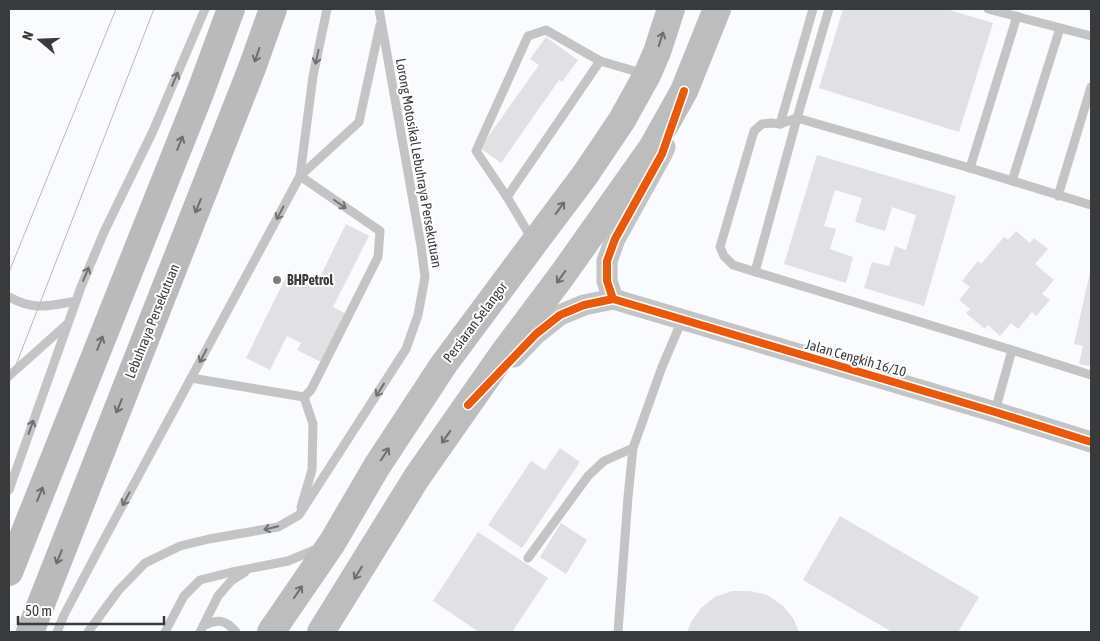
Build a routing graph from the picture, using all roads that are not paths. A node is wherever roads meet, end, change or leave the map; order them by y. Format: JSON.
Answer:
{"nodes":[{"id":1,"x":205,"y":9,"type":"edge"},
{"id":2,"x":231,"y":9,"type":"edge"},
{"id":3,"x":273,"y":9,"type":"edge"},
{"id":4,"x":327,"y":9,"type":"edge"},
{"id":5,"x":379,"y":9,"type":"edge"},
{"id":6,"x":671,"y":9,"type":"edge"},
{"id":7,"x":717,"y":9,"type":"edge"},
{"id":8,"x":813,"y":9,"type":"edge"},
{"id":9,"x":829,"y":9,"type":"edge"},
{"id":10,"x":988,"y":9,"type":"edge"},
{"id":11,"x":1017,"y":16,"type":"junction"},
{"id":12,"x":381,"y":21,"type":"junction"},
{"id":13,"x":1060,"y":28,"type":"junction"},
{"id":14,"x":1091,"y":36,"type":"edge"},
{"id":15,"x":600,"y":62,"type":"junction"},
{"id":16,"x":647,"y":75,"type":"junction"},
{"id":17,"x":1091,"y":87,"type":"edge"},
{"id":18,"x":684,"y":92,"type":"junction"},
{"id":19,"x":797,"y":118,"type":"junction"},
{"id":20,"x":780,"y":124,"type":"junction"},
{"id":21,"x":970,"y":168,"type":"junction"},
{"id":22,"x":300,"y":176,"type":"junction"},
{"id":23,"x":1012,"y":181,"type":"junction"},
{"id":24,"x":1058,"y":196,"type":"junction"},
{"id":25,"x":507,"y":197,"type":"junction"},
{"id":26,"x":1091,"y":205,"type":"edge"},
{"id":27,"x":534,"y":244,"type":"junction"},
{"id":28,"x":755,"y":272,"type":"junction"},
{"id":29,"x":9,"y":297,"type":"edge"},
{"id":30,"x":613,"y":299,"type":"junction"},
{"id":31,"x":76,"y":301,"type":"junction"},
{"id":32,"x":682,"y":320,"type":"junction"},
{"id":33,"x":68,"y":322,"type":"junction"},
{"id":34,"x":1012,"y":350,"type":"junction"},
{"id":35,"x":1091,"y":375,"type":"edge"},
{"id":36,"x":9,"y":376,"type":"edge"},
{"id":37,"x":191,"y":378,"type":"junction"},
{"id":38,"x":304,"y":397,"type":"junction"},
{"id":39,"x":468,"y":405,"type":"junction"},
{"id":40,"x":995,"y":412,"type":"junction"},
{"id":41,"x":1091,"y":442,"type":"edge"},
{"id":42,"x":633,"y":448,"type":"junction"},
{"id":43,"x":9,"y":490,"type":"edge"},
{"id":44,"x":299,"y":515,"type":"junction"},
{"id":45,"x":332,"y":543,"type":"junction"},
{"id":46,"x":528,"y":558,"type":"dead end"},
{"id":47,"x":252,"y":568,"type":"junction"},
{"id":48,"x":9,"y":572,"type":"edge"},
{"id":49,"x":201,"y":629,"type":"edge"},
{"id":50,"x":30,"y":632,"type":"edge"},
{"id":51,"x":58,"y":632,"type":"edge"},
{"id":52,"x":88,"y":632,"type":"edge"},
{"id":53,"x":165,"y":632,"type":"edge"},
{"id":54,"x":236,"y":632,"type":"edge"},
{"id":55,"x":271,"y":632,"type":"edge"},
{"id":56,"x":321,"y":632,"type":"edge"},
{"id":57,"x":618,"y":632,"type":"edge"}],
"edges":[{"from":31,"to":1,"type":"lane","one_way":true},
{"from":48,"to":2,"type":"highway","one_way":true},
{"from":3,"to":50,"type":"highway","name":"Lebuhraya Persekutuan","one_way":true},
{"from":4,"to":22,"type":"lane","one_way":true},
{"from":5,"to":12,"type":"lane","name":"Lorong Motosikal Lebuhraya Persekutuan"},
{"from":16,"to":6,"type":"main road","name":"Persiaran Selangor","one_way":true},
{"from":7,"to":18,"type":"main road"},
{"from":8,"to":20,"type":"lane"},
{"from":9,"to":19,"type":"lane"},
{"from":10,"to":11,"type":"lane"},
{"from":11,"to":13,"type":"lane"},
{"from":11,"to":21,"type":"lane"},
{"from":12,"to":22,"type":"lane"},
{"from":12,"to":44,"type":"lane","name":"Lorong Motosikal Lebuhraya Persekutuan","one_way":true},
{"from":13,"to":14,"type":"lane"},
{"from":13,"to":23,"type":"lane"},
{"from":15,"to":16,"type":"lane"},
{"from":15,"to":25,"type":"lane"},
{"from":15,"to":25,"type":"lane"},
{"from":27,"to":16,"type":"main road","name":"Persiaran Selangor","one_way":true},
{"from":17,"to":24,"type":"lane"},
{"from":18,"to":30,"type":"street"},
{"from":18,"to":39,"type":"main road","one_way":true},
{"from":19,"to":20,"type":"lane"},
{"from":19,"to":21,"type":"lane"},
{"from":19,"to":28,"type":"lane"},
{"from":20,"to":28,"type":"lane"},
{"from":21,"to":23,"type":"lane"},
{"from":22,"to":37,"type":"lane","one_way":true},
{"from":22,"to":38,"type":"lane","one_way":true},
{"from":23,"to":24,"type":"lane"},
{"from":24,"to":26,"type":"lane"},
{"from":25,"to":27,"type":"lane"},
{"from":45,"to":27,"type":"main road","name":"Persiaran Selangor","one_way":true},
{"from":28,"to":34,"type":"lane"},
{"from":29,"to":31,"type":"lane"},
{"from":30,"to":32,"type":"street","name":"Jalan Cengkih 16/10"},
{"from":30,"to":39,"type":"street"},
{"from":31,"to":33,"type":"lane"},
{"from":32,"to":40,"type":"street","name":"Jalan Cengkih 16/10"},
{"from":32,"to":42,"type":"lane"},
{"from":33,"to":36,"type":"lane"},
{"from":43,"to":33,"type":"lane","one_way":true},
{"from":34,"to":35,"type":"lane"},
{"from":34,"to":40,"type":"lane"},
{"from":37,"to":38,"type":"lane"},
{"from":37,"to":51,"type":"lane","one_way":true},
{"from":38,"to":44,"type":"lane"},
{"from":39,"to":56,"type":"main road","one_way":true},
{"from":40,"to":41,"type":"street","name":"Jalan Cengkih 16/10"},
{"from":42,"to":46,"type":"lane"},
{"from":42,"to":57,"type":"lane"},
{"from":44,"to":52,"type":"lane","name":"Lorong Motosikal Lebuhraya Persekutuan","one_way":true},
{"from":45,"to":47,"type":"lane"},
{"from":55,"to":45,"type":"main road","name":"Persiaran Selangor","one_way":true},
{"from":47,"to":49,"type":"lane"},
{"from":47,"to":53,"type":"lane"},
{"from":49,"to":54,"type":"lane"}]}
